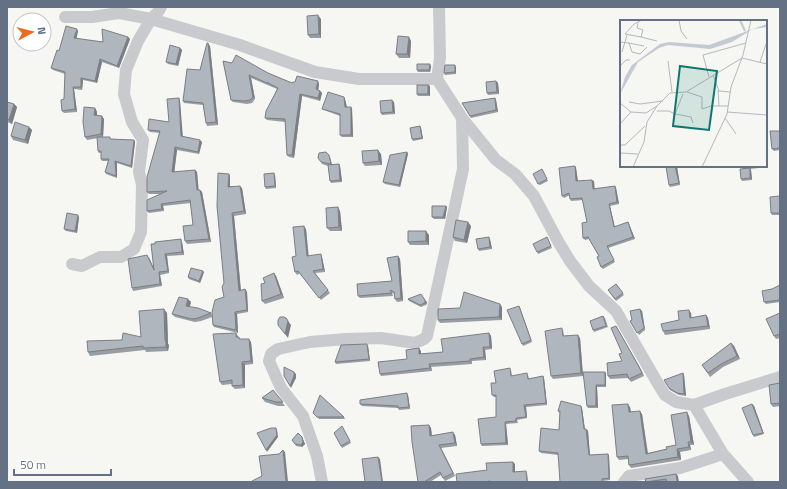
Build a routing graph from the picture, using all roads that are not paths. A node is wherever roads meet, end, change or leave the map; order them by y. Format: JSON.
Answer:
{"nodes":[{"id":1,"x":161,"y":7,"type":"edge"},
{"id":2,"x":439,"y":7,"type":"edge"},
{"id":3,"x":65,"y":17,"type":"dead end"},
{"id":4,"x":151,"y":19,"type":"junction"},
{"id":5,"x":437,"y":79,"type":"junction"},
{"id":6,"x":462,"y":118,"type":"junction"},
{"id":7,"x":72,"y":264,"type":"dead end"},
{"id":8,"x":780,"y":377,"type":"edge"},
{"id":9,"x":694,"y":405,"type":"junction"},
{"id":10,"x":723,"y":454,"type":"junction"},
{"id":11,"x":322,"y":482,"type":"edge"},
{"id":12,"x":624,"y":482,"type":"edge"},
{"id":13,"x":748,"y":482,"type":"edge"}],
"edges":[{"from":1,"to":4,"type":"street"},
{"from":2,"to":5,"type":"street"},
{"from":3,"to":4,"type":"street"},
{"from":4,"to":5,"type":"street"},
{"from":4,"to":7,"type":"street"},
{"from":5,"to":6,"type":"street"},
{"from":6,"to":9,"type":"street"},
{"from":6,"to":11,"type":"street"},
{"from":8,"to":9,"type":"street"},
{"from":9,"to":10,"type":"street"},
{"from":10,"to":12,"type":"street"},
{"from":10,"to":13,"type":"street"}]}
